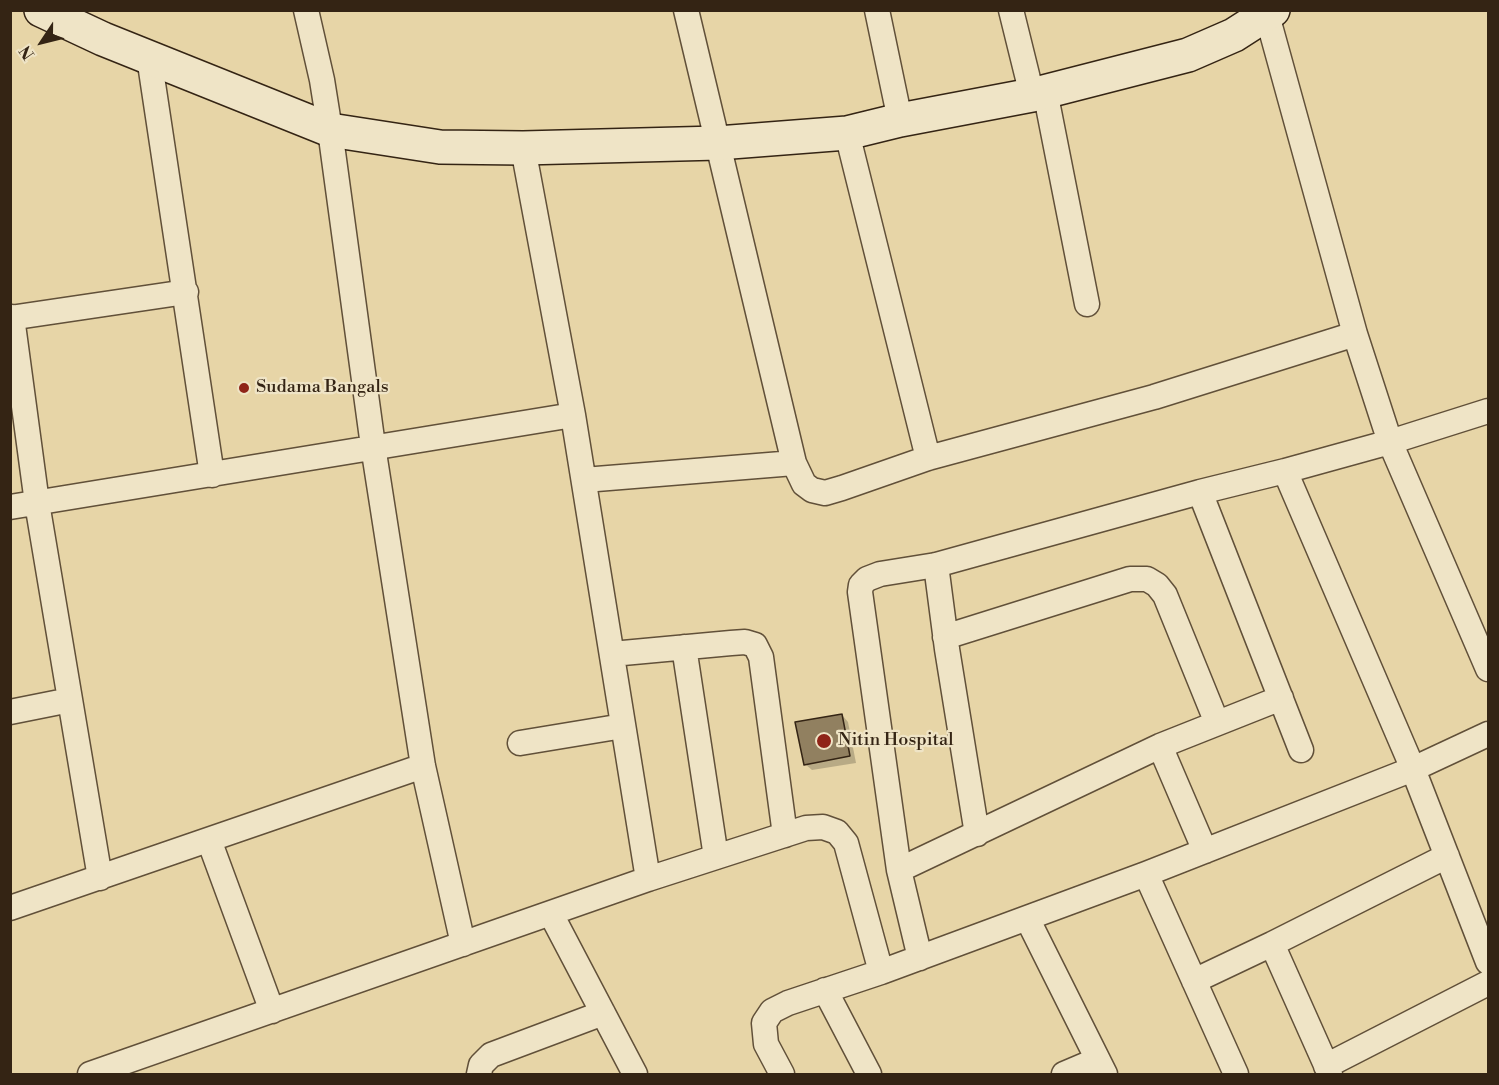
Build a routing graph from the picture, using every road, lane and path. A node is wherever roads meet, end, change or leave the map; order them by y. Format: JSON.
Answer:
{"nodes":[{"id":1,"x":41,"y":10,"type":"edge"},
{"id":2,"x":306,"y":10,"type":"edge"},
{"id":3,"x":686,"y":10,"type":"edge"},
{"id":4,"x":877,"y":10,"type":"edge"},
{"id":5,"x":1011,"y":10,"type":"edge"},
{"id":6,"x":1270,"y":13,"type":"edge"},
{"id":7,"x":149,"y":57,"type":"junction"},
{"id":8,"x":1039,"y":93,"type":"junction"},
{"id":9,"x":900,"y":120,"type":"junction"},
{"id":10,"x":330,"y":130,"type":"junction"},
{"id":11,"x":847,"y":133,"type":"junction"},
{"id":12,"x":718,"y":143,"type":"junction"},
{"id":13,"x":523,"y":148,"type":"junction"},
{"id":14,"x":186,"y":292,"type":"junction"},
{"id":15,"x":1088,"y":304,"type":"dead end"},
{"id":16,"x":11,"y":318,"type":"edge"},
{"id":17,"x":1354,"y":334,"type":"junction"},
{"id":18,"x":1488,"y":411,"type":"edge"},
{"id":19,"x":573,"y":415,"type":"junction"},
{"id":20,"x":1389,"y":442,"type":"junction"},
{"id":21,"x":373,"y":446,"type":"junction"},
{"id":22,"x":928,"y":458,"type":"junction"},
{"id":23,"x":794,"y":463,"type":"junction"},
{"id":24,"x":1285,"y":471,"type":"junction"},
{"id":25,"x":212,"y":475,"type":"junction"},
{"id":26,"x":584,"y":480,"type":"junction"},
{"id":27,"x":1200,"y":492,"type":"junction"},
{"id":28,"x":37,"y":503,"type":"junction"},
{"id":29,"x":10,"y":507,"type":"edge"},
{"id":30,"x":936,"y":565,"type":"junction"},
{"id":31,"x":945,"y":637,"type":"junction"},
{"id":32,"x":684,"y":647,"type":"junction"},
{"id":33,"x":612,"y":654,"type":"junction"},
{"id":34,"x":1488,"y":669,"type":"edge"},
{"id":35,"x":1281,"y":698,"type":"junction"},
{"id":36,"x":70,"y":700,"type":"junction"},
{"id":37,"x":10,"y":712,"type":"edge"},
{"id":38,"x":1217,"y":723,"type":"junction"},
{"id":39,"x":623,"y":726,"type":"junction"},
{"id":40,"x":1488,"y":734,"type":"edge"},
{"id":41,"x":520,"y":743,"type":"dead end"},
{"id":42,"x":1160,"y":746,"type":"junction"},
{"id":43,"x":1301,"y":750,"type":"dead end"},
{"id":44,"x":423,"y":766,"type":"junction"},
{"id":45,"x":1413,"y":769,"type":"junction"},
{"id":46,"x":977,"y":834,"type":"junction"},
{"id":47,"x":785,"y":835,"type":"junction"},
{"id":48,"x":209,"y":840,"type":"junction"},
{"id":49,"x":1205,"y":851,"type":"junction"},
{"id":50,"x":1447,"y":856,"type":"junction"},
{"id":51,"x":716,"y":857,"type":"junction"},
{"id":52,"x":899,"y":870,"type":"junction"},
{"id":53,"x":1146,"y":874,"type":"junction"},
{"id":54,"x":100,"y":879,"type":"junction"},
{"id":55,"x":648,"y":879,"type":"junction"},
{"id":56,"x":10,"y":908,"type":"edge"},
{"id":57,"x":551,"y":914,"type":"junction"},
{"id":58,"x":1028,"y":918,"type":"junction"},
{"id":59,"x":463,"y":944,"type":"junction"},
{"id":60,"x":1272,"y":945,"type":"junction"},
{"id":61,"x":920,"y":958,"type":"junction"},
{"id":62,"x":1488,"y":962,"type":"edge"},
{"id":63,"x":881,"y":972,"type":"junction"},
{"id":64,"x":1194,"y":981,"type":"junction"},
{"id":65,"x":1488,"y":983,"type":"edge"},
{"id":66,"x":825,"y":990,"type":"junction"},
{"id":67,"x":272,"y":1011,"type":"junction"},
{"id":68,"x":603,"y":1013,"type":"junction"},
{"id":69,"x":1101,"y":1067,"type":"edge"},
{"id":70,"x":132,"y":1068,"type":"edge"},
{"id":71,"x":1328,"y":1070,"type":"edge"},
{"id":72,"x":90,"y":1074,"type":"edge"},
{"id":73,"x":479,"y":1074,"type":"edge"},
{"id":74,"x":635,"y":1074,"type":"edge"},
{"id":75,"x":782,"y":1074,"type":"edge"},
{"id":76,"x":869,"y":1074,"type":"edge"},
{"id":77,"x":1064,"y":1074,"type":"edge"},
{"id":78,"x":1236,"y":1074,"type":"edge"}],
"edges":[{"from":1,"to":7,"type":"street"},
{"from":2,"to":10,"type":"street"},
{"from":3,"to":12,"type":"street"},
{"from":4,"to":9,"type":"street"},
{"from":5,"to":8,"type":"street"},
{"from":6,"to":8,"type":"street"},
{"from":6,"to":17,"type":"street"},
{"from":7,"to":10,"type":"street"},
{"from":7,"to":14,"type":"street"},
{"from":8,"to":9,"type":"street"},
{"from":8,"to":15,"type":"street"},
{"from":9,"to":11,"type":"street"},
{"from":10,"to":13,"type":"street"},
{"from":10,"to":21,"type":"street"},
{"from":11,"to":12,"type":"street"},
{"from":11,"to":22,"type":"street"},
{"from":12,"to":13,"type":"street"},
{"from":12,"to":23,"type":"street"},
{"from":13,"to":19,"type":"street"},
{"from":14,"to":16,"type":"street"},
{"from":14,"to":25,"type":"street"},
{"from":16,"to":28,"type":"street"},
{"from":17,"to":20,"type":"street"},
{"from":17,"to":22,"type":"street"},
{"from":18,"to":20,"type":"street"},
{"from":19,"to":21,"type":"street"},
{"from":19,"to":26,"type":"street"},
{"from":20,"to":24,"type":"street"},
{"from":20,"to":34,"type":"street"},
{"from":21,"to":25,"type":"street"},
{"from":21,"to":44,"type":"street"},
{"from":22,"to":23,"type":"street"},
{"from":23,"to":26,"type":"street"},
{"from":24,"to":27,"type":"street"},
{"from":24,"to":45,"type":"street"},
{"from":25,"to":28,"type":"street"},
{"from":26,"to":33,"type":"street"},
{"from":27,"to":30,"type":"street"},
{"from":27,"to":35,"type":"street"},
{"from":28,"to":29,"type":"street"},
{"from":28,"to":36,"type":"street"},
{"from":30,"to":31,"type":"street"},
{"from":30,"to":52,"type":"street"},
{"from":31,"to":38,"type":"street"},
{"from":31,"to":46,"type":"street"},
{"from":32,"to":33,"type":"street"},
{"from":32,"to":47,"type":"street"},
{"from":32,"to":51,"type":"street"},
{"from":33,"to":39,"type":"street"},
{"from":35,"to":38,"type":"street"},
{"from":35,"to":43,"type":"street"},
{"from":36,"to":37,"type":"street"},
{"from":36,"to":54,"type":"street"},
{"from":38,"to":42,"type":"street"},
{"from":39,"to":41,"type":"street"},
{"from":39,"to":55,"type":"street"},
{"from":40,"to":45,"type":"street"},
{"from":42,"to":46,"type":"street"},
{"from":42,"to":49,"type":"street"},
{"from":44,"to":48,"type":"street"},
{"from":44,"to":59,"type":"street"},
{"from":45,"to":49,"type":"street"},
{"from":45,"to":50,"type":"street"},
{"from":46,"to":52,"type":"street"},
{"from":47,"to":51,"type":"street"},
{"from":47,"to":63,"type":"street"},
{"from":48,"to":54,"type":"street"},
{"from":48,"to":67,"type":"street"},
{"from":49,"to":53,"type":"street"},
{"from":50,"to":60,"type":"street"},
{"from":50,"to":62,"type":"street"},
{"from":51,"to":55,"type":"street"},
{"from":52,"to":61,"type":"street"},
{"from":53,"to":58,"type":"street"},
{"from":53,"to":64,"type":"street"},
{"from":54,"to":56,"type":"street"},
{"from":55,"to":57,"type":"street"},
{"from":57,"to":59,"type":"street"},
{"from":57,"to":68,"type":"street"},
{"from":58,"to":61,"type":"street"},
{"from":58,"to":69,"type":"street"},
{"from":59,"to":67,"type":"street"},
{"from":60,"to":64,"type":"street"},
{"from":60,"to":71,"type":"street"},
{"from":61,"to":63,"type":"street"},
{"from":63,"to":66,"type":"street"},
{"from":64,"to":78,"type":"street"},
{"from":65,"to":71,"type":"street"},
{"from":66,"to":75,"type":"street"},
{"from":66,"to":76,"type":"street"},
{"from":67,"to":70,"type":"street"},
{"from":68,"to":73,"type":"street"},
{"from":68,"to":74,"type":"street"},
{"from":69,"to":77,"type":"street"},
{"from":70,"to":72,"type":"street"}]}
